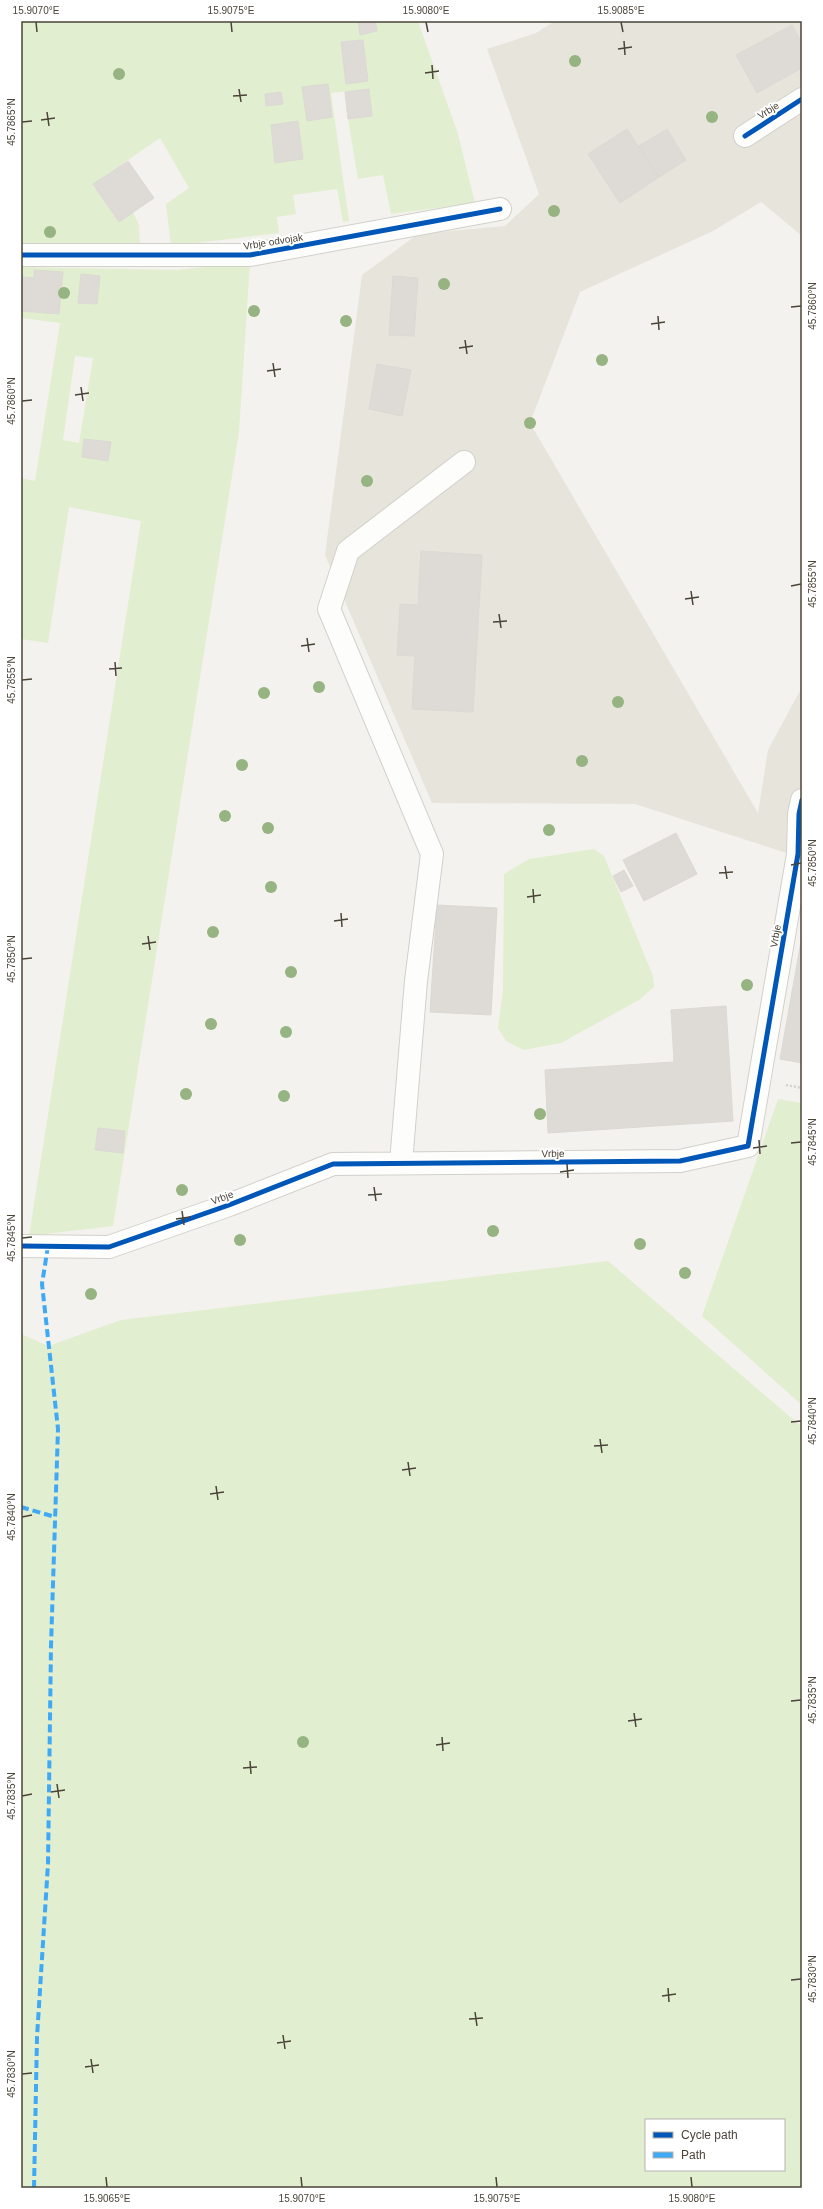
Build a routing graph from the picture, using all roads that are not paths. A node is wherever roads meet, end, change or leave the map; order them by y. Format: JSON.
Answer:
{"nodes":[{"id":1,"x":802,"y":99,"type":"edge"},
{"id":2,"x":745,"y":136,"type":"dead end"},
{"id":3,"x":500,"y":209,"type":"dead end"},
{"id":4,"x":21,"y":255,"type":"edge"},
{"id":5,"x":464,"y":462,"type":"dead end"},
{"id":6,"x":802,"y":800,"type":"edge"},
{"id":7,"x":401,"y":1163,"type":"junction"},
{"id":8,"x":21,"y":1246,"type":"edge"}],
"edges":[{"from":1,"to":2,"type":"street","name":"Vrbje"},
{"from":3,"to":4,"type":"street","name":"Vrbje odvojak"},
{"from":5,"to":7,"type":"street"},
{"from":6,"to":7,"type":"street","name":"Vrbje"},
{"from":7,"to":8,"type":"street","name":"Vrbje"}]}
